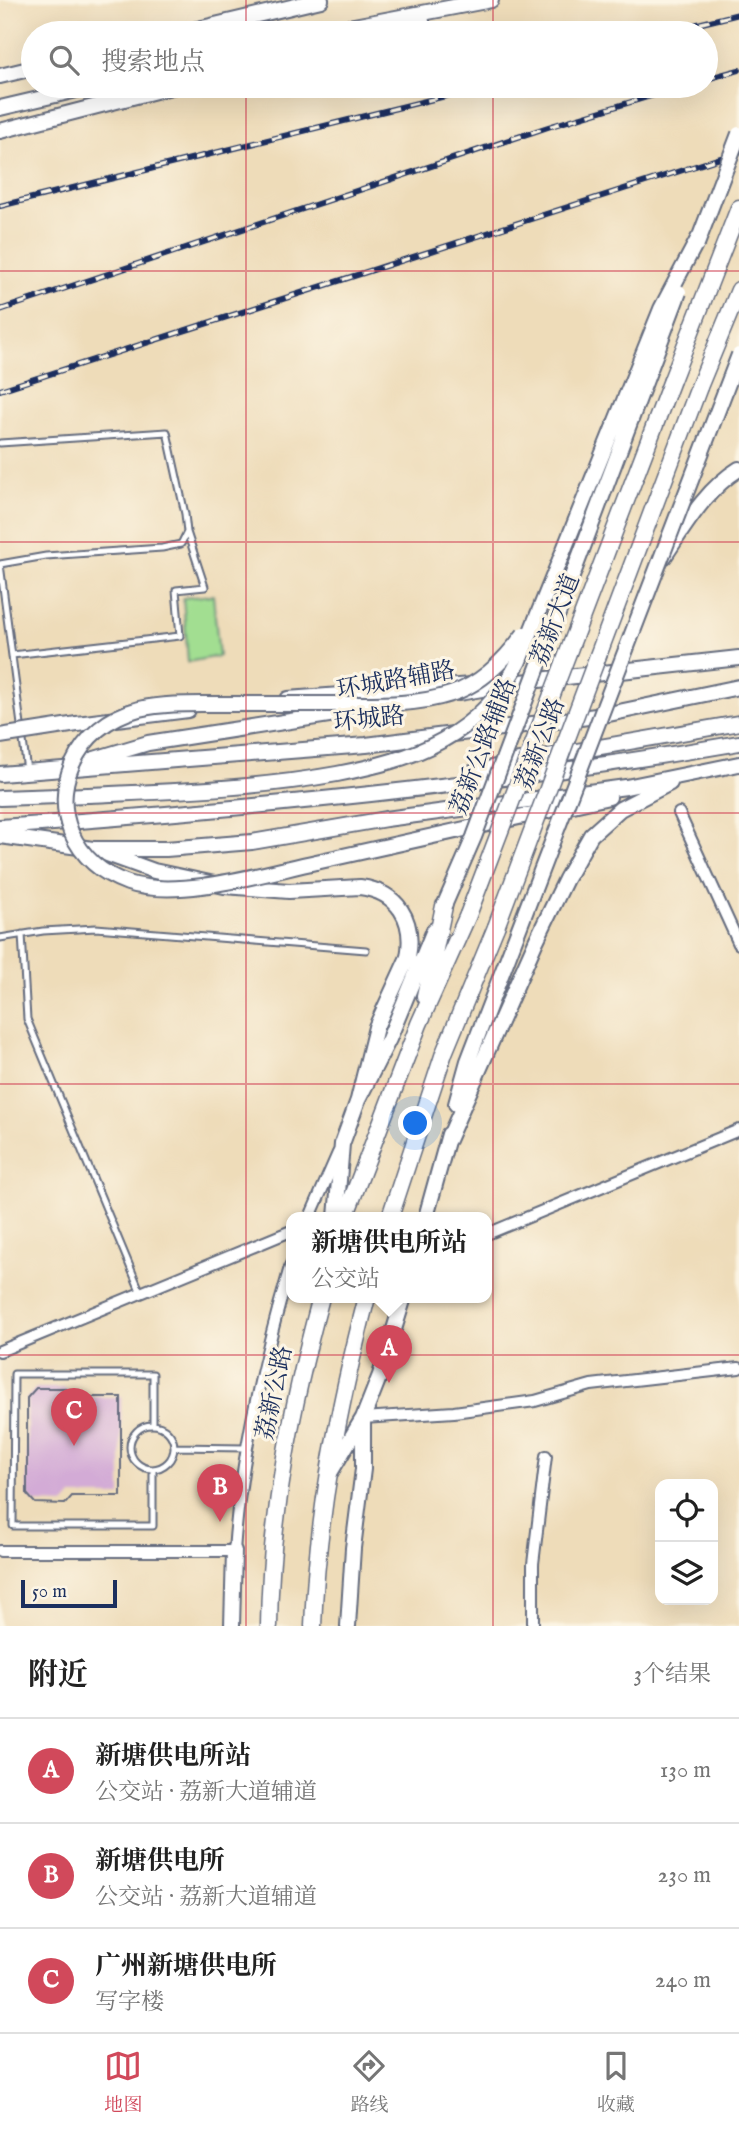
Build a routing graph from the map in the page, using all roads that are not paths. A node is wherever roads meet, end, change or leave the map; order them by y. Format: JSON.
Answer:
{"nodes":[{"id":1,"x":321,"y":0,"type":"edge"},
{"id":2,"x":491,"y":0,"type":"edge"},
{"id":3,"x":498,"y":0,"type":"edge"},
{"id":4,"x":232,"y":21,"type":"edge"},
{"id":5,"x":380,"y":21,"type":"edge"},
{"id":6,"x":420,"y":21,"type":"edge"},
{"id":7,"x":21,"y":71,"type":"edge"},
{"id":8,"x":0,"y":76,"type":"edge"},
{"id":9,"x":43,"y":98,"type":"edge"},
{"id":10,"x":128,"y":98,"type":"edge"},
{"id":11,"x":0,"y":108,"type":"edge"},
{"id":12,"x":0,"y":131,"type":"edge"},
{"id":13,"x":739,"y":134,"type":"edge"},
{"id":14,"x":739,"y":208,"type":"edge"},
{"id":15,"x":699,"y":237,"type":"junction"},
{"id":16,"x":739,"y":289,"type":"edge"},
{"id":17,"x":739,"y":355,"type":"edge"},
{"id":18,"x":0,"y":443,"type":"edge"},
{"id":19,"x":739,"y":469,"type":"edge"},
{"id":20,"x":187,"y":532,"type":"junction"},
{"id":21,"x":0,"y":564,"type":"edge"},
{"id":22,"x":654,"y":573,"type":"junction"},
{"id":23,"x":536,"y":616,"type":"junction"},
{"id":24,"x":12,"y":655,"type":"junction"},
{"id":25,"x":739,"y":658,"type":"edge"},
{"id":26,"x":521,"y":682,"type":"junction"},
{"id":27,"x":739,"y":687,"type":"edge"},
{"id":28,"x":739,"y":723,"type":"edge"},
{"id":29,"x":0,"y":736,"type":"edge"},
{"id":30,"x":739,"y":743,"type":"edge"},
{"id":31,"x":739,"y":764,"type":"edge"},
{"id":32,"x":0,"y":769,"type":"edge"},
{"id":33,"x":64,"y":769,"type":"junction"},
{"id":34,"x":27,"y":771,"type":"junction"},
{"id":35,"x":706,"y":772,"type":"junction"},
{"id":36,"x":0,"y":774,"type":"edge"},
{"id":37,"x":670,"y":783,"type":"junction"},
{"id":38,"x":423,"y":787,"type":"junction"},
{"id":39,"x":0,"y":798,"type":"edge"},
{"id":40,"x":679,"y":813,"type":"dead end"},
{"id":41,"x":0,"y":827,"type":"edge"},
{"id":42,"x":0,"y":836,"type":"edge"},
{"id":43,"x":93,"y":849,"type":"junction"},
{"id":44,"x":444,"y":906,"type":"junction"},
{"id":45,"x":22,"y":934,"type":"junction"},
{"id":46,"x":0,"y":938,"type":"edge"},
{"id":47,"x":739,"y":944,"type":"edge"},
{"id":48,"x":366,"y":950,"type":"dead end"},
{"id":49,"x":419,"y":1024,"type":"junction"},
{"id":50,"x":358,"y":1100,"type":"junction"},
{"id":51,"x":739,"y":1130,"type":"edge"},
{"id":52,"x":448,"y":1140,"type":"junction"},
{"id":53,"x":342,"y":1144,"type":"junction"},
{"id":54,"x":312,"y":1212,"type":"edge"},
{"id":55,"x":337,"y":1212,"type":"edge"},
{"id":56,"x":347,"y":1212,"type":"edge"},
{"id":57,"x":392,"y":1212,"type":"edge"},
{"id":58,"x":427,"y":1212,"type":"edge"},
{"id":59,"x":492,"y":1232,"type":"edge"},
{"id":60,"x":286,"y":1233,"type":"edge"},
{"id":61,"x":286,"y":1281,"type":"edge"},
{"id":62,"x":141,"y":1293,"type":"junction"},
{"id":63,"x":319,"y":1303,"type":"edge"},
{"id":64,"x":366,"y":1303,"type":"edge"},
{"id":65,"x":402,"y":1303,"type":"edge"},
{"id":66,"x":0,"y":1351,"type":"edge"},
{"id":67,"x":739,"y":1368,"type":"edge"},
{"id":68,"x":363,"y":1418,"type":"junction"},
{"id":69,"x":153,"y":1425,"type":"junction"},
{"id":70,"x":174,"y":1447,"type":"junction"},
{"id":71,"x":246,"y":1448,"type":"junction"},
{"id":72,"x":546,"y":1456,"type":"dead end"},
{"id":73,"x":153,"y":1469,"type":"junction"},
{"id":74,"x":327,"y":1477,"type":"junction"},
{"id":75,"x":0,"y":1551,"type":"edge"},
{"id":76,"x":234,"y":1551,"type":"junction"},
{"id":77,"x":232,"y":1626,"type":"edge"},
{"id":78,"x":269,"y":1626,"type":"edge"},
{"id":79,"x":313,"y":1626,"type":"edge"},
{"id":80,"x":348,"y":1626,"type":"edge"},
{"id":81,"x":533,"y":1626,"type":"edge"}],
"edges":[{"from":1,"to":4,"type":"main road"},
{"from":2,"to":5,"type":"main road"},
{"from":3,"to":6,"type":"main road"},
{"from":7,"to":8,"type":"main road"},
{"from":9,"to":11,"type":"main road"},
{"from":10,"to":12,"type":"main road"},
{"from":13,"to":15,"type":"main road","name":"荔新公路辅路","bridge":true},
{"from":14,"to":49,"type":"main road","name":"荔新大道","bridge":true},
{"from":15,"to":23,"type":"main road","bridge":true},
{"from":15,"to":44,"type":"main road","name":"荔新公路辅路","bridge":true},
{"from":16,"to":57,"type":"main road","name":"荔新公路","bridge":true},
{"from":17,"to":22,"type":"main road","bridge":true},
{"from":18,"to":20,"type":"lane"},
{"from":19,"to":22,"type":"main road","bridge":true},
{"from":20,"to":21,"type":"lane"},
{"from":20,"to":24,"type":"lane"},
{"from":21,"to":24,"type":"lane"},
{"from":22,"to":52,"type":"main road","bridge":true},
{"from":23,"to":37,"type":"main road","bridge":true},
{"from":23,"to":39,"type":"main road","bridge":true},
{"from":24,"to":34,"type":"lane"},
{"from":25,"to":26,"type":"main road","name":"环城路辅路"},
{"from":26,"to":29,"type":"main road","bridge":true},
{"from":26,"to":33,"type":"main road","name":"环城路辅路"},
{"from":27,"to":33,"type":"main road","name":"环城路"},
{"from":28,"to":38,"type":"main road"},
{"from":30,"to":38,"type":"main road"},
{"from":31,"to":35,"type":"main road"},
{"from":32,"to":34,"type":"main road"},
{"from":33,"to":34,"type":"main road","name":"环城路"},
{"from":34,"to":36,"type":"main road","name":"环城路"},
{"from":35,"to":37,"type":"main road"},
{"from":35,"to":43,"type":"main road"},
{"from":37,"to":52,"type":"main road"},
{"from":38,"to":41,"type":"main road"},
{"from":40,"to":47,"type":"street"},
{"from":42,"to":43,"type":"main road"},
{"from":43,"to":50,"type":"main road"},
{"from":44,"to":49,"type":"main road"},
{"from":44,"to":50,"type":"main road","name":"荔新公路辅路"},
{"from":45,"to":46,"type":"lane"},
{"from":45,"to":48,"type":"lane"},
{"from":45,"to":62,"type":"lane"},
{"from":49,"to":56,"type":"main road"},
{"from":50,"to":53,"type":"main road","name":"荔新公路辅路"},
{"from":51,"to":59,"type":"street"},
{"from":52,"to":58,"type":"main road"},
{"from":53,"to":54,"type":"street"},
{"from":53,"to":55,"type":"main road","name":"荔新公路辅路"},
{"from":60,"to":62,"type":"street"},
{"from":61,"to":71,"type":"street"},
{"from":62,"to":66,"type":"street"},
{"from":63,"to":78,"type":"main road","name":"荔新公路"},
{"from":64,"to":74,"type":"main road"},
{"from":65,"to":68,"type":"main road"},
{"from":67,"to":68,"type":"street"},
{"from":68,"to":74,"type":"main road"},
{"from":68,"to":80,"type":"main road"},
{"from":69,"to":70,"type":"lane"},
{"from":69,"to":73,"type":"lane"},
{"from":69,"to":73,"type":"lane"},
{"from":70,"to":71,"type":"lane"},
{"from":70,"to":73,"type":"lane"},
{"from":71,"to":76,"type":"street"},
{"from":72,"to":81,"type":"street"},
{"from":74,"to":79,"type":"main road"},
{"from":75,"to":76,"type":"street"},
{"from":76,"to":77,"type":"main road"}]}
